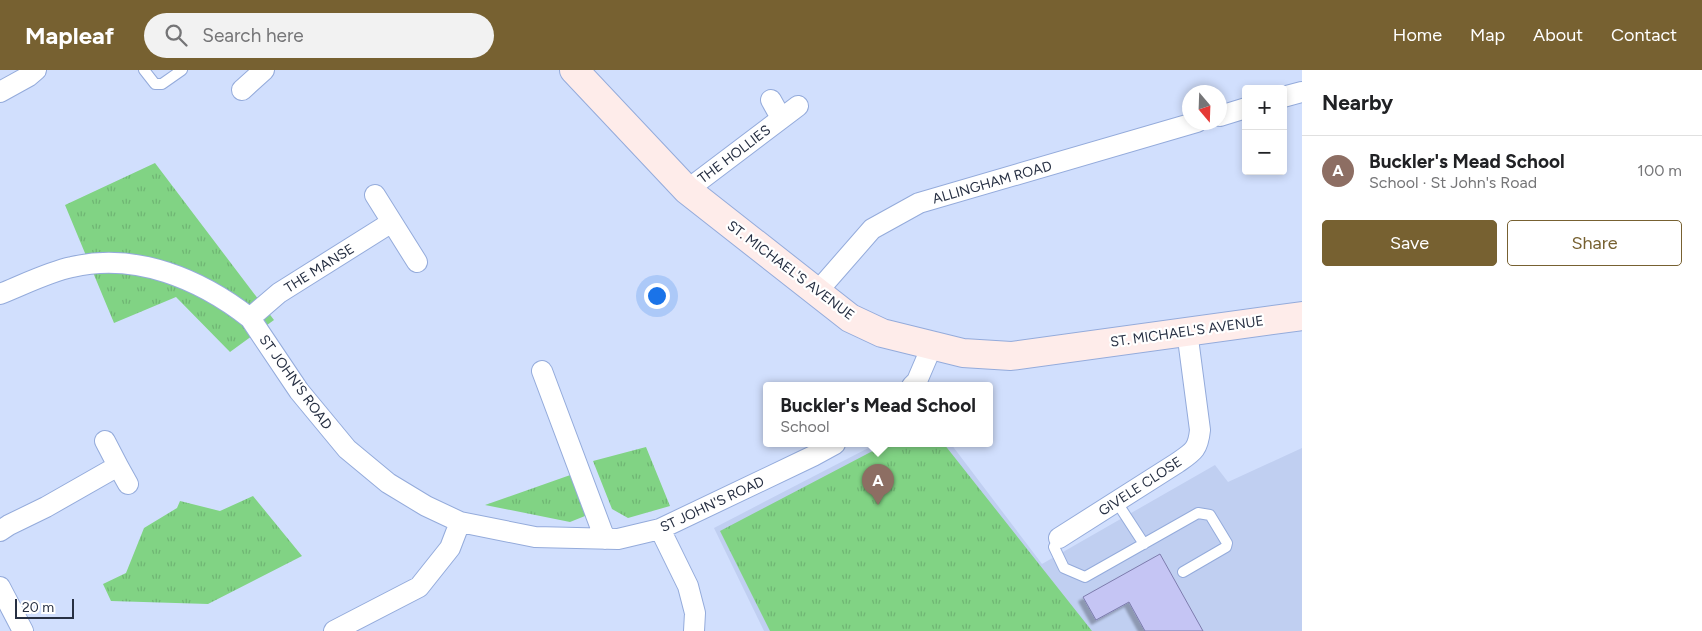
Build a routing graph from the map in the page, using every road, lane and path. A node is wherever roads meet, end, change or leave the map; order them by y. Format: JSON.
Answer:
{"nodes":[{"id":1,"x":36,"y":70,"type":"edge"},
{"id":2,"x":144,"y":70,"type":"edge"},
{"id":3,"x":182,"y":70,"type":"edge"},
{"id":4,"x":263,"y":70,"type":"edge"},
{"id":5,"x":574,"y":70,"type":"edge"},
{"id":6,"x":242,"y":90,"type":"dead end"},
{"id":7,"x":0,"y":92,"type":"edge"},
{"id":8,"x":1302,"y":92,"type":"edge"},
{"id":9,"x":1287,"y":97,"type":"edge"},
{"id":10,"x":772,"y":100,"type":"dead end"},
{"id":11,"x":798,"y":106,"type":"dead end"},
{"id":12,"x":1242,"y":109,"type":"edge"},
{"id":13,"x":1227,"y":114,"type":"edge"},
{"id":14,"x":781,"y":118,"type":"junction"},
{"id":15,"x":1182,"y":126,"type":"edge"},
{"id":16,"x":687,"y":190,"type":"junction"},
{"id":17,"x":375,"y":195,"type":"dead end"},
{"id":18,"x":392,"y":222,"type":"junction"},
{"id":19,"x":417,"y":262,"type":"dead end"},
{"id":20,"x":817,"y":292,"type":"junction"},
{"id":21,"x":0,"y":294,"type":"edge"},
{"id":22,"x":1302,"y":316,"type":"edge"},
{"id":23,"x":250,"y":318,"type":"junction"},
{"id":24,"x":1187,"y":331,"type":"junction"},
{"id":25,"x":932,"y":346,"type":"junction"},
{"id":26,"x":542,"y":371,"type":"dead end"},
{"id":27,"x":916,"y":382,"type":"edge"},
{"id":28,"x":105,"y":441,"type":"dead end"},
{"id":29,"x":830,"y":447,"type":"edge"},
{"id":30,"x":118,"y":466,"type":"junction"},
{"id":31,"x":128,"y":484,"type":"dead end"},
{"id":32,"x":1116,"y":502,"type":"junction"},
{"id":33,"x":460,"y":522,"type":"junction"},
{"id":34,"x":660,"y":529,"type":"junction"},
{"id":35,"x":0,"y":531,"type":"edge"},
{"id":36,"x":1059,"y":538,"type":"joint"},
{"id":37,"x":605,"y":539,"type":"junction"},
{"id":38,"x":1144,"y":544,"type":"junction"},
{"id":39,"x":1183,"y":572,"type":"dead end"},
{"id":40,"x":3,"y":600,"type":"edge"},
{"id":41,"x":23,"y":631,"type":"edge"},
{"id":42,"x":334,"y":631,"type":"edge"},
{"id":43,"x":694,"y":631,"type":"edge"}],
"edges":[{"from":1,"to":7,"type":"street"},
{"from":2,"to":3,"type":"lane"},
{"from":4,"to":6,"type":"street"},
{"from":5,"to":16,"type":"street","name":"ST. MICHAEL'S AVENUE"},
{"from":8,"to":9,"type":"street"},
{"from":10,"to":14,"type":"street","name":"THE HOLLIES"},
{"from":11,"to":14,"type":"street","name":"THE HOLLIES"},
{"from":12,"to":13,"type":"street"},
{"from":14,"to":16,"type":"street","name":"THE HOLLIES"},
{"from":15,"to":20,"type":"street","name":"ALLINGHAM ROAD"},
{"from":16,"to":20,"type":"street","name":"ST. MICHAEL'S AVENUE"},
{"from":17,"to":18,"type":"street"},
{"from":18,"to":19,"type":"street"},
{"from":18,"to":23,"type":"street","name":"THE MANSE"},
{"from":20,"to":25,"type":"street","name":"ST. MICHAEL'S AVENUE"},
{"from":21,"to":23,"type":"street","name":"ST JOHN'S ROAD"},
{"from":22,"to":24,"type":"street","name":"ST. MICHAEL'S AVENUE"},
{"from":23,"to":33,"type":"street","name":"ST JOHN'S ROAD"},
{"from":24,"to":25,"type":"street","name":"ST. MICHAEL'S AVENUE"},
{"from":24,"to":32,"type":"street","name":"GIVELE CLOSE"},
{"from":25,"to":27,"type":"street"},
{"from":26,"to":37,"type":"street"},
{"from":28,"to":30,"type":"street"},
{"from":29,"to":34,"type":"street","name":"ST JOHN'S ROAD"},
{"from":30,"to":31,"type":"street"},
{"from":30,"to":35,"type":"street"},
{"from":32,"to":36,"type":"street","name":"GIVELE CLOSE"},
{"from":32,"to":38,"type":"lane"},
{"from":33,"to":37,"type":"street","name":"ST JOHN'S ROAD"},
{"from":33,"to":42,"type":"street"},
{"from":34,"to":37,"type":"street","name":"ST JOHN'S ROAD"},
{"from":34,"to":43,"type":"street"},
{"from":36,"to":38,"type":"lane"},
{"from":38,"to":39,"type":"lane"},
{"from":40,"to":41,"type":"street"}]}
